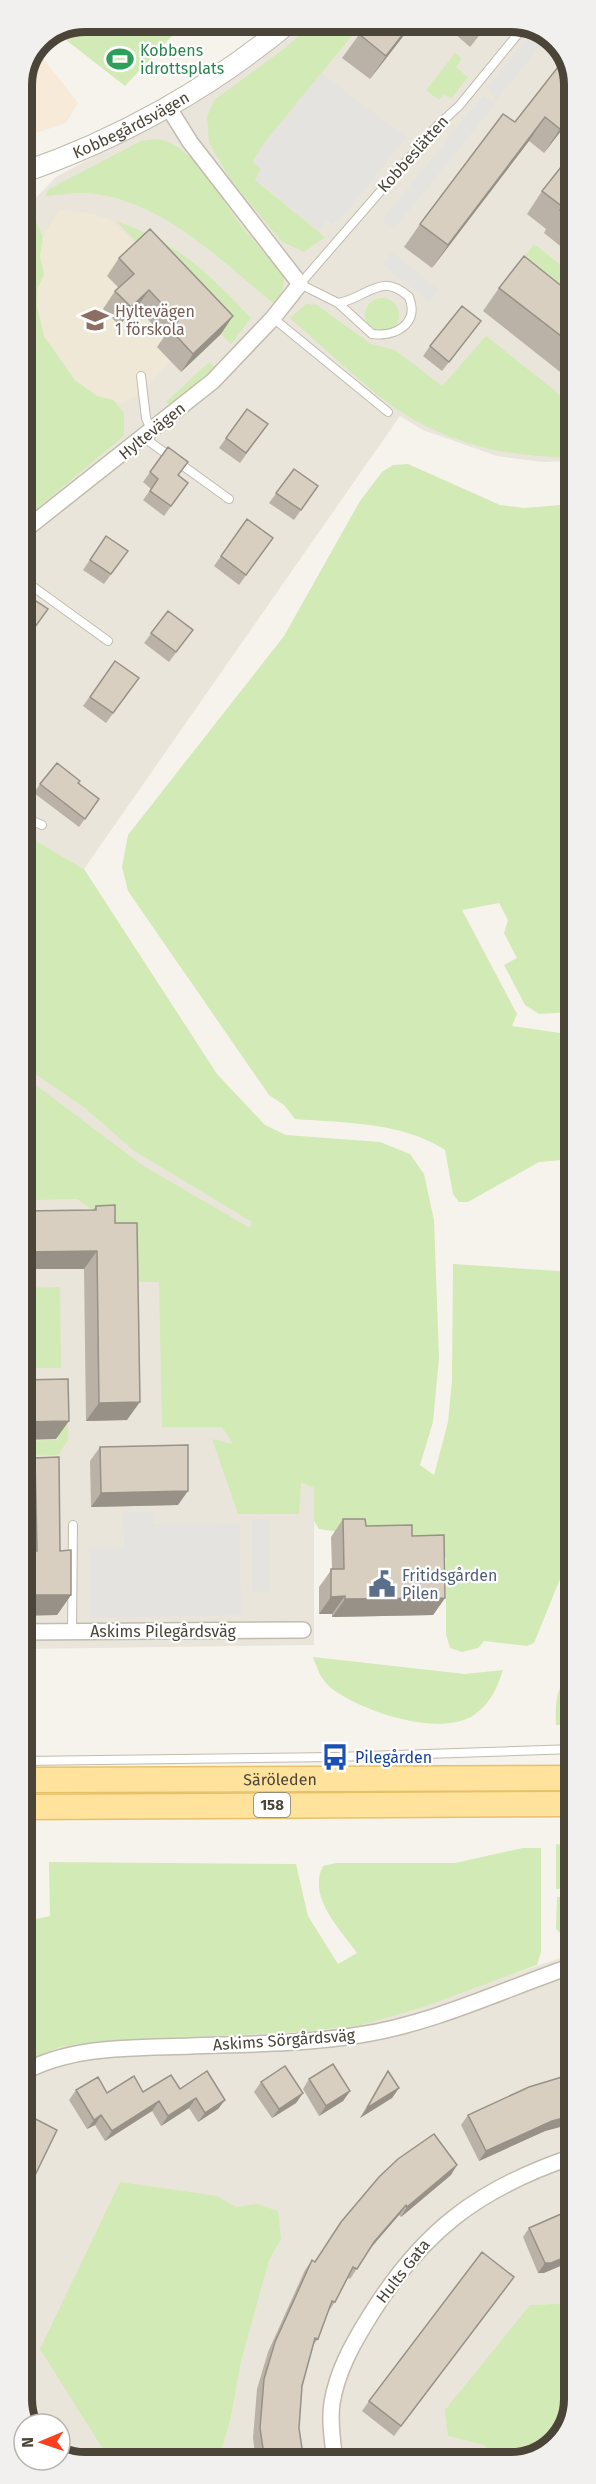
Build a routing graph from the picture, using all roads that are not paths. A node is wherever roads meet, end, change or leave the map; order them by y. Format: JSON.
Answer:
{"nodes":[{"id":1,"x":277,"y":32,"type":"edge"},
{"id":2,"x":519,"y":32,"type":"edge"},
{"id":3,"x":167,"y":105,"type":"junction"},
{"id":4,"x":32,"y":168,"type":"edge"},
{"id":5,"x":300,"y":284,"type":"junction"},
{"id":6,"x":338,"y":303,"type":"junction"},
{"id":7,"x":273,"y":318,"type":"junction"},
{"id":8,"x":141,"y":376,"type":"dead end"},
{"id":9,"x":388,"y":412,"type":"dead end"},
{"id":10,"x":147,"y":434,"type":"junction"},
{"id":11,"x":229,"y":499,"type":"dead end"},
{"id":12,"x":32,"y":524,"type":"edge"},
{"id":13,"x":32,"y":586,"type":"edge"},
{"id":14,"x":108,"y":641,"type":"dead end"},
{"id":15,"x":32,"y":821,"type":"edge"},
{"id":16,"x":42,"y":825,"type":"dead end"},
{"id":17,"x":73,"y":1525,"type":"dead end"},
{"id":18,"x":303,"y":1630,"type":"dead end"},
{"id":19,"x":72,"y":1631,"type":"junction"},
{"id":20,"x":32,"y":1632,"type":"edge"},
{"id":21,"x":564,"y":1749,"type":"edge"},
{"id":22,"x":32,"y":1761,"type":"edge"},
{"id":23,"x":564,"y":1778,"type":"edge"},
{"id":24,"x":32,"y":1780,"type":"edge"},
{"id":25,"x":564,"y":1804,"type":"edge"},
{"id":26,"x":32,"y":1807,"type":"edge"},
{"id":27,"x":564,"y":1969,"type":"edge"},
{"id":28,"x":32,"y":2069,"type":"edge"},
{"id":29,"x":564,"y":2160,"type":"edge"},
{"id":30,"x":334,"y":2452,"type":"edge"}],
"edges":[{"from":1,"to":3,"type":"street","name":"Kobbegårdsvägen"},
{"from":2,"to":5,"type":"lane","name":"Kobbeslätten"},
{"from":3,"to":4,"type":"street","name":"Kobbegårdsvägen"},
{"from":3,"to":5,"type":"street"},
{"from":5,"to":6,"type":"lane"},
{"from":5,"to":7,"type":"street","name":"Hyltevägen"},
{"from":6,"to":6,"type":"lane"},
{"from":7,"to":9,"type":"lane"},
{"from":7,"to":10,"type":"street","name":"Hyltevägen"},
{"from":8,"to":10,"type":"lane"},
{"from":10,"to":11,"type":"lane"},
{"from":10,"to":12,"type":"street","name":"Hyltevägen"},
{"from":13,"to":14,"type":"lane"},
{"from":15,"to":16,"type":"lane"},
{"from":17,"to":19,"type":"lane"},
{"from":18,"to":19,"type":"street","name":"Askims Pilegårdsväg"},
{"from":19,"to":20,"type":"street","name":"Askims Pilegårdsväg"},
{"from":21,"to":22,"type":"lane"},
{"from":23,"to":24,"type":"main road","name":"Säröleden","number":"158"},
{"from":25,"to":26,"type":"main road","name":"Säröleden","number":"158"},
{"from":27,"to":28,"type":"street","name":"Askims Sörgårdsväg"},
{"from":29,"to":30,"type":"street","name":"Hults Gata"}]}
